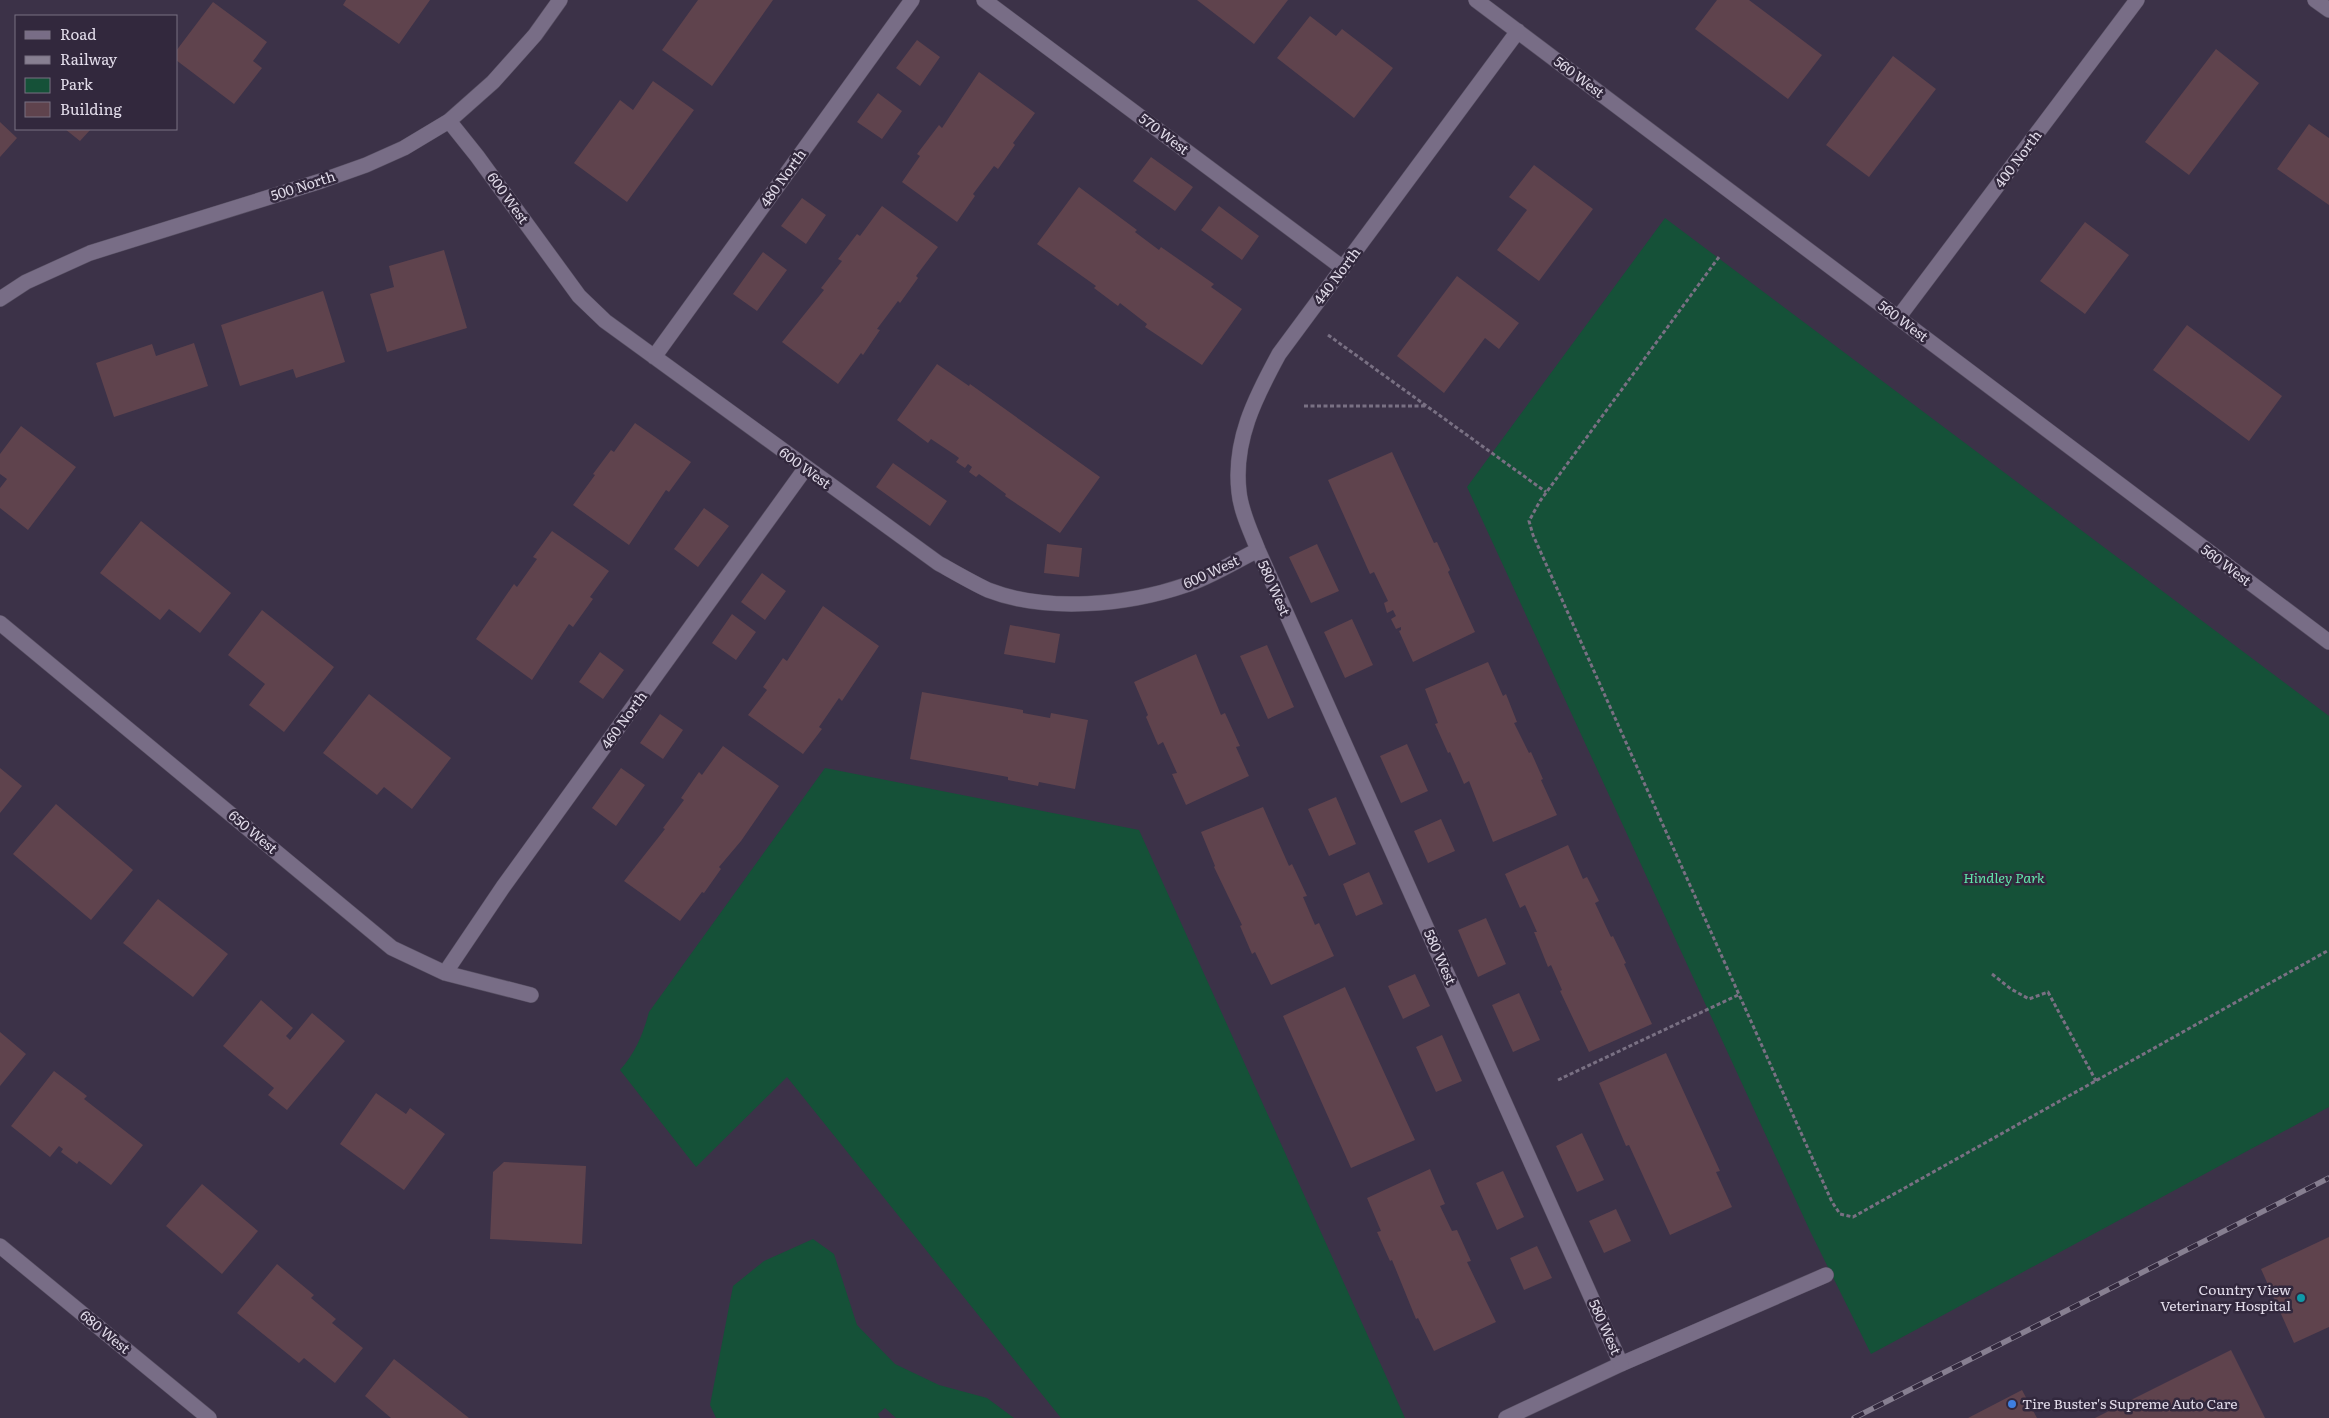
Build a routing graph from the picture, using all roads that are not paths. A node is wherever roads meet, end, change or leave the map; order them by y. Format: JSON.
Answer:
{"nodes":[{"id":1,"x":560,"y":0,"type":"edge"},
{"id":2,"x":912,"y":0,"type":"edge"},
{"id":3,"x":984,"y":0,"type":"edge"},
{"id":4,"x":1476,"y":0,"type":"edge"},
{"id":5,"x":2137,"y":0,"type":"edge"},
{"id":6,"x":2315,"y":0,"type":"edge"},
{"id":7,"x":2329,"y":10,"type":"edge"},
{"id":8,"x":1518,"y":31,"type":"junction"},
{"id":9,"x":449,"y":121,"type":"junction"},
{"id":10,"x":1343,"y":268,"type":"junction"},
{"id":11,"x":0,"y":299,"type":"edge"},
{"id":12,"x":1898,"y":318,"type":"junction"},
{"id":13,"x":654,"y":357,"type":"junction"},
{"id":14,"x":806,"y":469,"type":"junction"},
{"id":15,"x":1258,"y":550,"type":"junction"},
{"id":16,"x":0,"y":623,"type":"edge"},
{"id":17,"x":2329,"y":642,"type":"edge"},
{"id":18,"x":445,"y":973,"type":"junction"},
{"id":19,"x":531,"y":995,"type":"dead end"},
{"id":20,"x":0,"y":1246,"type":"edge"},
{"id":21,"x":1826,"y":1275,"type":"dead end"},
{"id":22,"x":1621,"y":1364,"type":"junction"},
{"id":23,"x":209,"y":1418,"type":"edge"},
{"id":24,"x":1506,"y":1418,"type":"edge"}],
"edges":[{"from":1,"to":9,"type":"street","name":"500 North"},
{"from":2,"to":13,"type":"street","name":"480 North"},
{"from":3,"to":10,"type":"street","name":"570 West"},
{"from":4,"to":8,"type":"street","name":"560 West"},
{"from":5,"to":12,"type":"street","name":"400 North"},
{"from":6,"to":7,"type":"street"},
{"from":8,"to":10,"type":"street","name":"440 North"},
{"from":8,"to":12,"type":"street","name":"560 West"},
{"from":9,"to":11,"type":"street","name":"500 North"},
{"from":9,"to":13,"type":"street","name":"600 West"},
{"from":10,"to":15,"type":"street","name":"440 North"},
{"from":12,"to":17,"type":"street","name":"560 West"},
{"from":13,"to":14,"type":"street","name":"600 West"},
{"from":14,"to":15,"type":"street","name":"600 West"},
{"from":14,"to":18,"type":"street","name":"460 North"},
{"from":15,"to":22,"type":"street","name":"580 West"},
{"from":16,"to":18,"type":"street","name":"650 West"},
{"from":18,"to":19,"type":"street","name":"650 West"},
{"from":20,"to":23,"type":"street","name":"680 West"},
{"from":21,"to":22,"type":"street"},
{"from":22,"to":24,"type":"street"}]}
